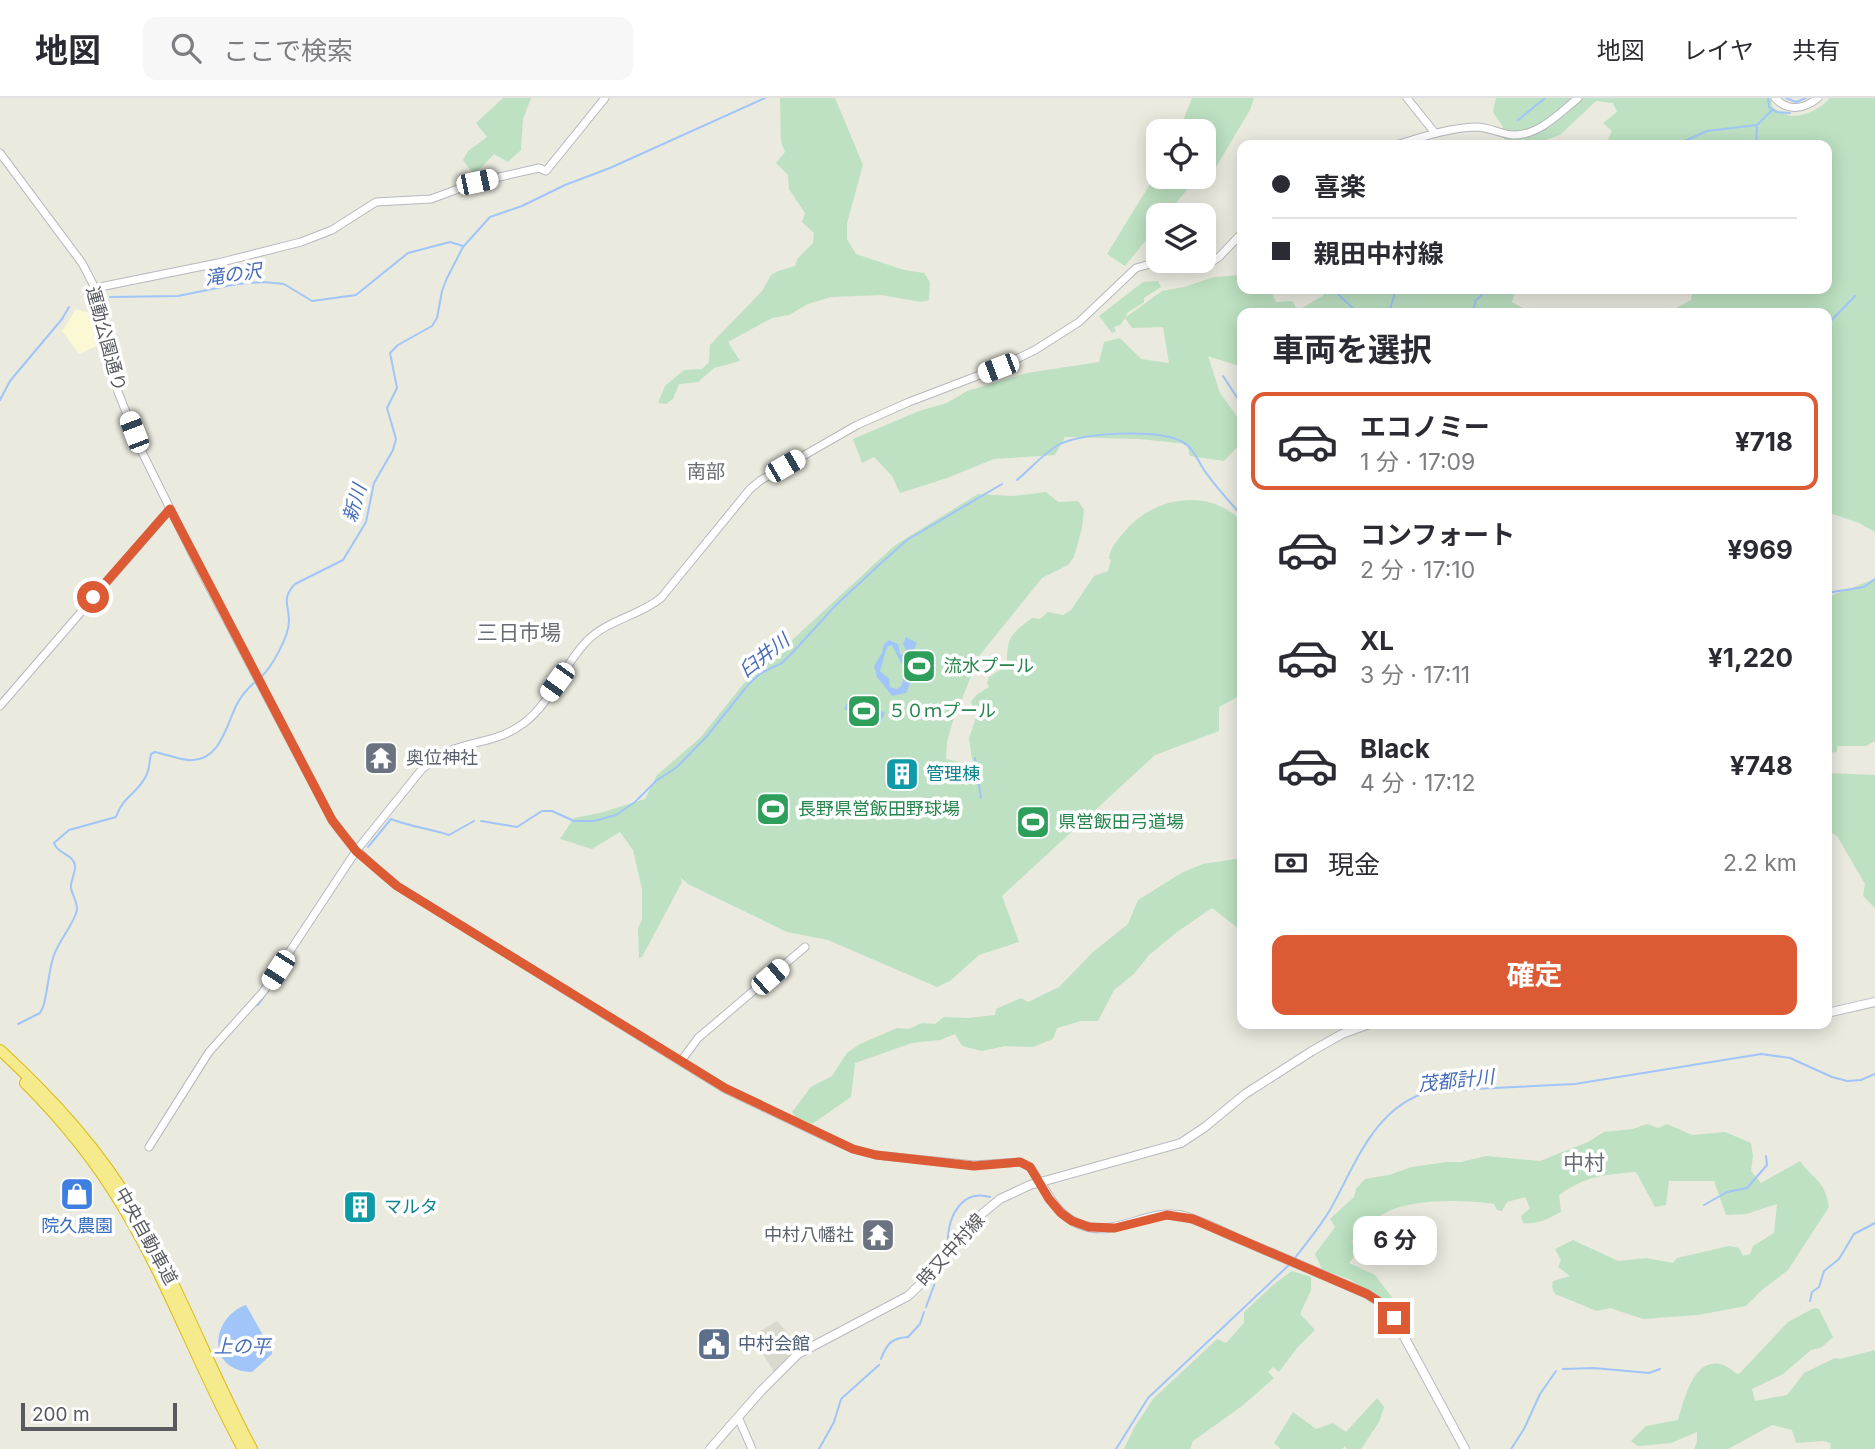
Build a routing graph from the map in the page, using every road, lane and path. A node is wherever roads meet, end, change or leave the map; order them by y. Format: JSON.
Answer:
{"nodes":[{"id":1,"x":604,"y":98,"type":"edge"},
{"id":2,"x":1407,"y":98,"type":"edge"},
{"id":3,"x":1578,"y":98,"type":"edge"},
{"id":4,"x":1775,"y":98,"type":"edge"},
{"id":5,"x":1818,"y":98,"type":"edge"},
{"id":6,"x":1435,"y":133,"type":"junction"},
{"id":7,"x":1412,"y":140,"type":"edge"},
{"id":8,"x":0,"y":153,"type":"edge"},
{"id":9,"x":1237,"y":238,"type":"edge"},
{"id":10,"x":95,"y":288,"type":"junction"},
{"id":11,"x":170,"y":509,"type":"junction"},
{"id":12,"x":0,"y":706,"type":"edge"},
{"id":13,"x":356,"y":851,"type":"junction"},
{"id":14,"x":805,"y":947,"type":"dead end"},
{"id":15,"x":1875,"y":1002,"type":"edge"},
{"id":16,"x":1832,"y":1012,"type":"edge"},
{"id":17,"x":1356,"y":1029,"type":"edge"},
{"id":18,"x":0,"y":1050,"type":"edge"},
{"id":19,"x":0,"y":1060,"type":"edge"},
{"id":20,"x":681,"y":1061,"type":"junction"},
{"id":21,"x":149,"y":1147,"type":"dead end"},
{"id":22,"x":1040,"y":1182,"type":"junction"},
{"id":23,"x":113,"y":1184,"type":"junction"},
{"id":24,"x":126,"y":1204,"type":"junction"},
{"id":25,"x":738,"y":1417,"type":"junction"},
{"id":26,"x":243,"y":1449,"type":"edge"},
{"id":27,"x":252,"y":1449,"type":"edge"},
{"id":28,"x":710,"y":1449,"type":"edge"},
{"id":29,"x":752,"y":1449,"type":"edge"},
{"id":30,"x":1465,"y":1449,"type":"edge"}],
"edges":[{"from":1,"to":10,"type":"street"},
{"from":2,"to":6,"type":"street"},
{"from":3,"to":6,"type":"street"},
{"from":4,"to":5,"type":"street"},
{"from":6,"to":7,"type":"street"},
{"from":8,"to":10,"type":"street","name":"運動公園通り"},
{"from":9,"to":13,"type":"street"},
{"from":10,"to":11,"type":"street","name":"運動公園通り"},
{"from":11,"to":12,"type":"street"},
{"from":11,"to":13,"type":"street","name":"運動公園通り"},
{"from":13,"to":20,"type":"street","name":"運動公園通り"},
{"from":13,"to":21,"type":"street"},
{"from":14,"to":20,"type":"street"},
{"from":15,"to":16,"type":"main road"},
{"from":17,"to":22,"type":"main road","name":"時又中村線"},
{"from":18,"to":23,"type":"highway","name":"中央自動車道"},
{"from":19,"to":23,"type":"highway","name":"中央自動車道"},
{"from":20,"to":22,"type":"street","name":"運動公園通り"},
{"from":22,"to":25,"type":"main road","name":"時又中村線"},
{"from":22,"to":30,"type":"main road"},
{"from":23,"to":24,"type":"highway","name":"中央自動車道"},
{"from":24,"to":26,"type":"highway","name":"中央自動車道"},
{"from":24,"to":27,"type":"highway","name":"中央自動車道"},
{"from":25,"to":28,"type":"main road","name":"時又中村線"},
{"from":25,"to":29,"type":"street"}]}
